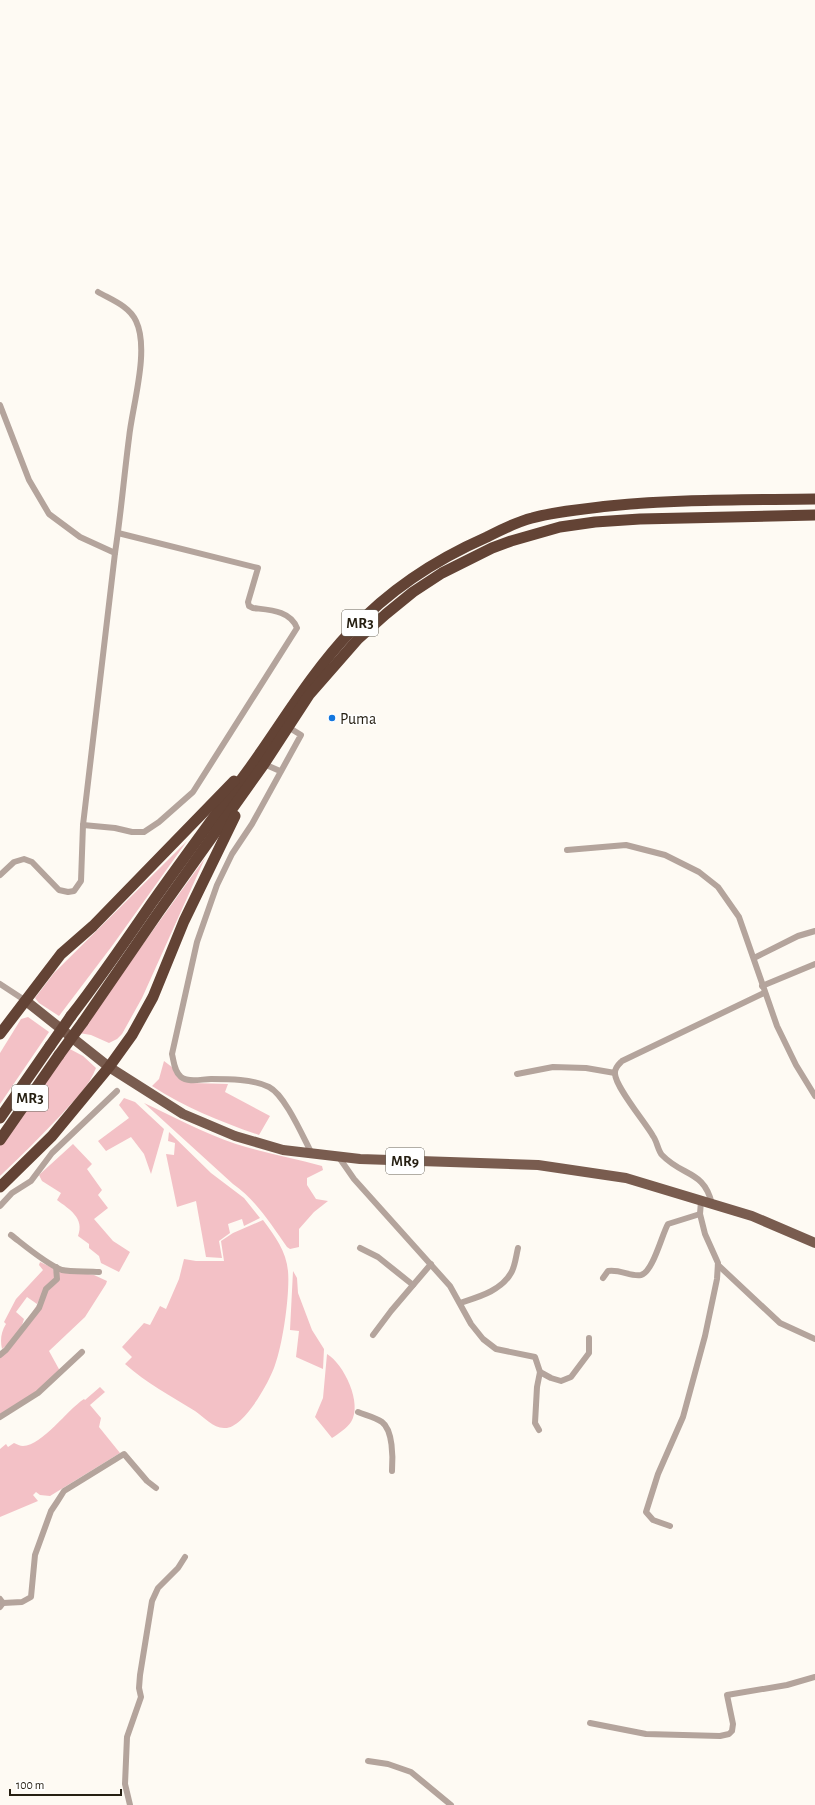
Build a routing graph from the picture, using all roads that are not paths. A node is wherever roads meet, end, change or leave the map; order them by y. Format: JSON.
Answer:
{"nodes":[{"id":1,"x":98,"y":292,"type":"dead end"},
{"id":2,"x":0,"y":405,"type":"edge"},
{"id":3,"x":815,"y":499,"type":"edge"},
{"id":4,"x":815,"y":515,"type":"edge"},
{"id":5,"x":118,"y":534,"type":"junction"},
{"id":6,"x":115,"y":553,"type":"junction"},
{"id":7,"x":288,"y":727,"type":"junction"},
{"id":8,"x":261,"y":760,"type":"junction"},
{"id":9,"x":280,"y":771,"type":"junction"},
{"id":10,"x":83,"y":825,"type":"junction"},
{"id":11,"x":567,"y":850,"type":"dead end"},
{"id":12,"x":0,"y":875,"type":"edge"},
{"id":13,"x":815,"y":931,"type":"edge"},
{"id":14,"x":754,"y":958,"type":"junction"},
{"id":15,"x":815,"y":964,"type":"edge"},
{"id":16,"x":0,"y":984,"type":"edge"},
{"id":17,"x":764,"y":989,"type":"junction"},
{"id":18,"x":26,"y":1001,"type":"junction"},
{"id":19,"x":0,"y":1034,"type":"edge"},
{"id":20,"x":109,"y":1066,"type":"junction"},
{"id":21,"x":517,"y":1074,"type":"dead end"},
{"id":22,"x":614,"y":1074,"type":"junction"},
{"id":23,"x":118,"y":1091,"type":"dead end"},
{"id":24,"x":814,"y":1093,"type":"edge"},
{"id":25,"x":0,"y":1118,"type":"edge"},
{"id":26,"x":0,"y":1140,"type":"edge"},
{"id":27,"x":312,"y":1154,"type":"junction"},
{"id":28,"x":338,"y":1156,"type":"junction"},
{"id":29,"x":0,"y":1187,"type":"edge"},
{"id":30,"x":701,"y":1201,"type":"junction"},
{"id":31,"x":712,"y":1204,"type":"junction"},
{"id":32,"x":0,"y":1206,"type":"edge"},
{"id":33,"x":700,"y":1214,"type":"junction"},
{"id":34,"x":11,"y":1235,"type":"dead end"},
{"id":35,"x":815,"y":1243,"type":"edge"},
{"id":36,"x":360,"y":1248,"type":"dead end"},
{"id":37,"x":518,"y":1248,"type":"dead end"},
{"id":38,"x":431,"y":1264,"type":"junction"},
{"id":39,"x":718,"y":1265,"type":"junction"},
{"id":40,"x":56,"y":1267,"type":"junction"},
{"id":41,"x":99,"y":1272,"type":"dead end"},
{"id":42,"x":603,"y":1278,"type":"dead end"},
{"id":43,"x":413,"y":1285,"type":"junction"},
{"id":44,"x":460,"y":1303,"type":"junction"},
{"id":45,"x":373,"y":1336,"type":"dead end"},
{"id":46,"x":589,"y":1338,"type":"dead end"},
{"id":47,"x":815,"y":1339,"type":"edge"},
{"id":48,"x":82,"y":1352,"type":"dead end"},
{"id":49,"x":0,"y":1355,"type":"edge"},
{"id":50,"x":540,"y":1372,"type":"junction"},
{"id":51,"x":358,"y":1412,"type":"dead end"},
{"id":52,"x":0,"y":1417,"type":"edge"},
{"id":53,"x":539,"y":1430,"type":"dead end"},
{"id":54,"x":392,"y":1471,"type":"dead end"},
{"id":55,"x":156,"y":1488,"type":"dead end"},
{"id":56,"x":670,"y":1526,"type":"dead end"},
{"id":57,"x":185,"y":1557,"type":"dead end"},
{"id":58,"x":1,"y":1603,"type":"edge"},
{"id":59,"x":815,"y":1677,"type":"edge"},
{"id":60,"x":590,"y":1723,"type":"dead end"},
{"id":61,"x":368,"y":1761,"type":"dead end"},
{"id":62,"x":130,"y":1805,"type":"edge"},
{"id":63,"x":451,"y":1805,"type":"edge"}],
"edges":[{"from":1,"to":5,"type":"street"},
{"from":2,"to":6,"type":"street"},
{"from":3,"to":8,"type":"highway","number":"MR3"},
{"from":4,"to":7,"type":"highway","number":"MR3"},
{"from":5,"to":6,"type":"street"},
{"from":5,"to":10,"type":"street"},
{"from":6,"to":10,"type":"street"},
{"from":7,"to":8,"type":"highway","number":"MR3"},
{"from":7,"to":9,"type":"street"},
{"from":8,"to":9,"type":"street"},
{"from":8,"to":18,"type":"highway"},
{"from":8,"to":20,"type":"highway"},
{"from":8,"to":25,"type":"highway","number":"MR3","bridge":true},
{"from":8,"to":26,"type":"highway","number":"MR3","bridge":true},
{"from":9,"to":27,"type":"street"},
{"from":10,"to":12,"type":"street"},
{"from":11,"to":14,"type":"street"},
{"from":13,"to":14,"type":"street"},
{"from":14,"to":17,"type":"street"},
{"from":15,"to":17,"type":"street"},
{"from":16,"to":18,"type":"street"},
{"from":17,"to":22,"type":"street"},
{"from":17,"to":24,"type":"street"},
{"from":18,"to":19,"type":"highway"},
{"from":18,"to":20,"type":"main road","number":"MR9"},
{"from":20,"to":27,"type":"main road","number":"MR9"},
{"from":20,"to":29,"type":"highway"},
{"from":21,"to":22,"type":"street"},
{"from":22,"to":31,"type":"street"},
{"from":23,"to":32,"type":"street"},
{"from":27,"to":28,"type":"main road","number":"MR9"},
{"from":28,"to":30,"type":"main road","number":"MR9"},
{"from":28,"to":38,"type":"street"},
{"from":30,"to":31,"type":"main road","number":"MR9"},
{"from":30,"to":33,"type":"street"},
{"from":31,"to":35,"type":"main road","number":"MR9"},
{"from":33,"to":39,"type":"street"},
{"from":33,"to":42,"type":"street"},
{"from":34,"to":40,"type":"street"},
{"from":36,"to":43,"type":"street"},
{"from":37,"to":44,"type":"street"},
{"from":38,"to":43,"type":"street"},
{"from":38,"to":44,"type":"street"},
{"from":39,"to":47,"type":"street"},
{"from":39,"to":56,"type":"street"},
{"from":40,"to":41,"type":"street"},
{"from":40,"to":49,"type":"street"},
{"from":43,"to":45,"type":"street"},
{"from":44,"to":50,"type":"street"},
{"from":46,"to":50,"type":"street"},
{"from":48,"to":52,"type":"street"},
{"from":50,"to":53,"type":"street"},
{"from":51,"to":54,"type":"street"},
{"from":55,"to":58,"type":"street"},
{"from":57,"to":62,"type":"street"},
{"from":59,"to":60,"type":"street"},
{"from":61,"to":63,"type":"street"}]}
